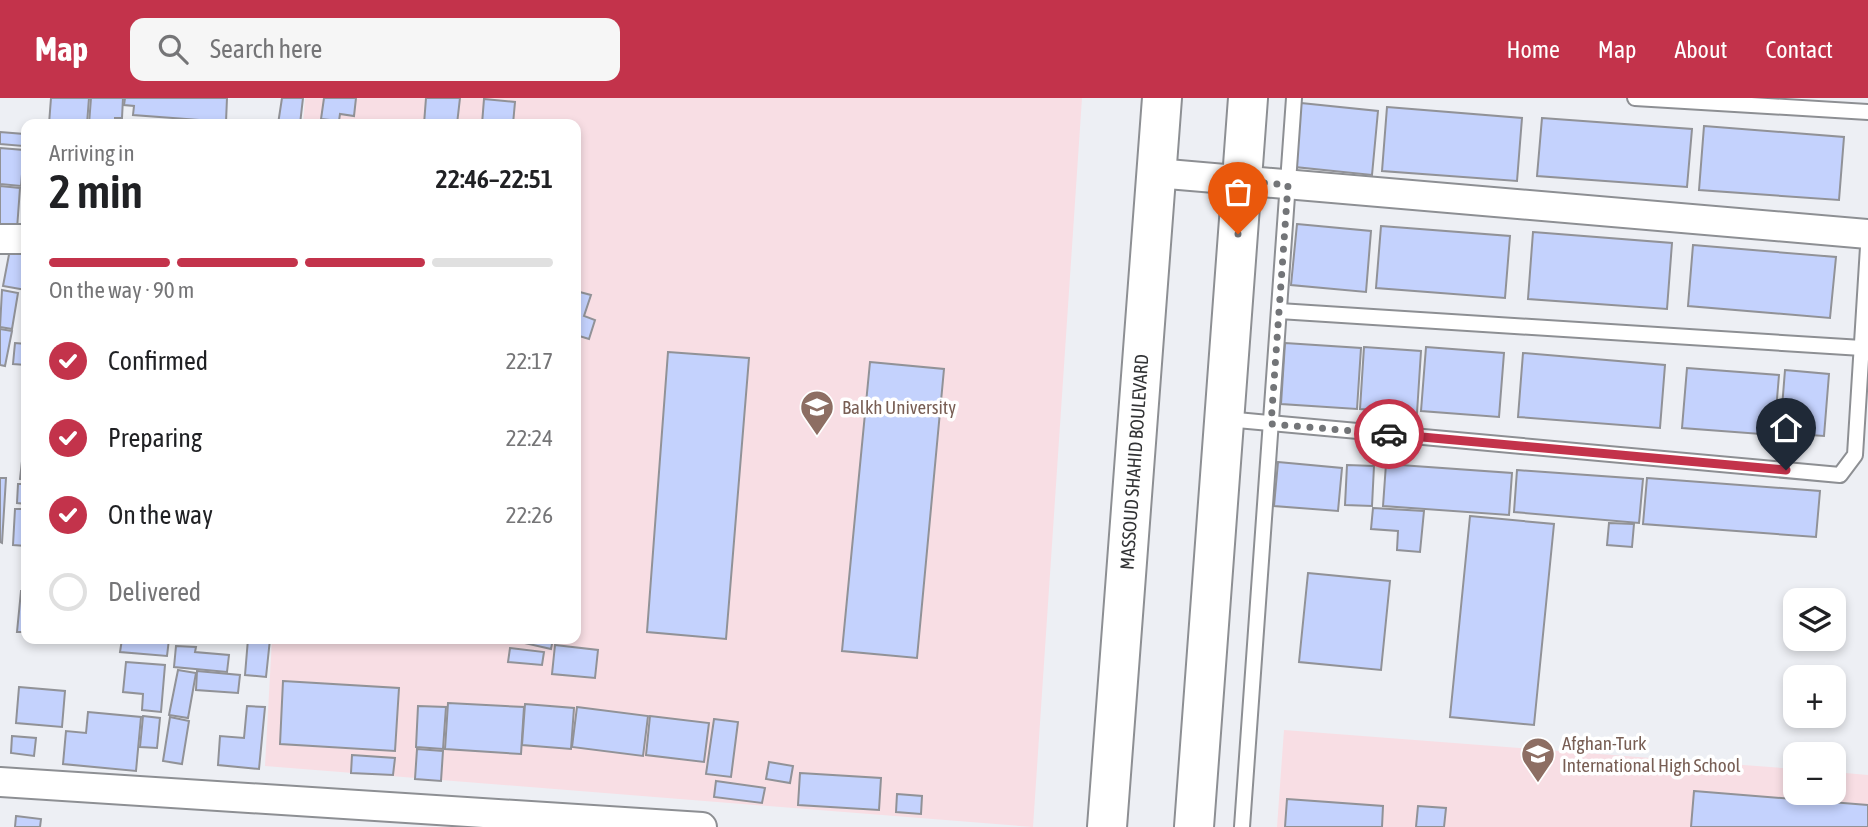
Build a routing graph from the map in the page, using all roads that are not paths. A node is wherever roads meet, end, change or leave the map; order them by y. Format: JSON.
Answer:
{"nodes":[{"id":1,"x":1162,"y":98,"type":"edge"},
{"id":2,"x":1248,"y":98,"type":"edge"},
{"id":3,"x":1294,"y":98,"type":"edge"},
{"id":4,"x":1635,"y":98,"type":"edge"},
{"id":5,"x":1868,"y":112,"type":"edge"},
{"id":6,"x":1156,"y":173,"type":"junction"},
{"id":7,"x":1242,"y":181,"type":"junction"},
{"id":8,"x":1288,"y":185,"type":"junction"},
{"id":9,"x":1868,"y":234,"type":"edge"},
{"id":10,"x":0,"y":239,"type":"edge"},
{"id":11,"x":21,"y":239,"type":"edge"},
{"id":12,"x":1868,"y":247,"type":"edge"},
{"id":13,"x":1279,"y":311,"type":"junction"},
{"id":14,"x":1862,"y":348,"type":"junction"},
{"id":15,"x":1224,"y":419,"type":"junction"},
{"id":16,"x":1271,"y":424,"type":"junction"},
{"id":17,"x":0,"y":782,"type":"edge"},
{"id":18,"x":702,"y":827,"type":"edge"},
{"id":19,"x":1107,"y":827,"type":"edge"},
{"id":20,"x":1194,"y":827,"type":"edge"},
{"id":21,"x":1242,"y":827,"type":"edge"}],
"edges":[{"from":1,"to":6,"type":"main road","name":"MASSOUD SHAHID BOULEVARD"},
{"from":2,"to":7,"type":"main road"},
{"from":3,"to":8,"type":"lane"},
{"from":4,"to":5,"type":"lane"},
{"from":6,"to":7,"type":"street"},
{"from":6,"to":19,"type":"main road","name":"MASSOUD SHAHID BOULEVARD"},
{"from":7,"to":8,"type":"street"},
{"from":7,"to":15,"type":"main road"},
{"from":8,"to":9,"type":"street"},
{"from":8,"to":13,"type":"lane"},
{"from":10,"to":11,"type":"street"},
{"from":12,"to":14,"type":"lane"},
{"from":13,"to":14,"type":"lane"},
{"from":13,"to":16,"type":"lane"},
{"from":14,"to":16,"type":"lane"},
{"from":15,"to":16,"type":"lane"},
{"from":15,"to":20,"type":"main road"},
{"from":16,"to":21,"type":"lane"},
{"from":17,"to":18,"type":"street"}]}
